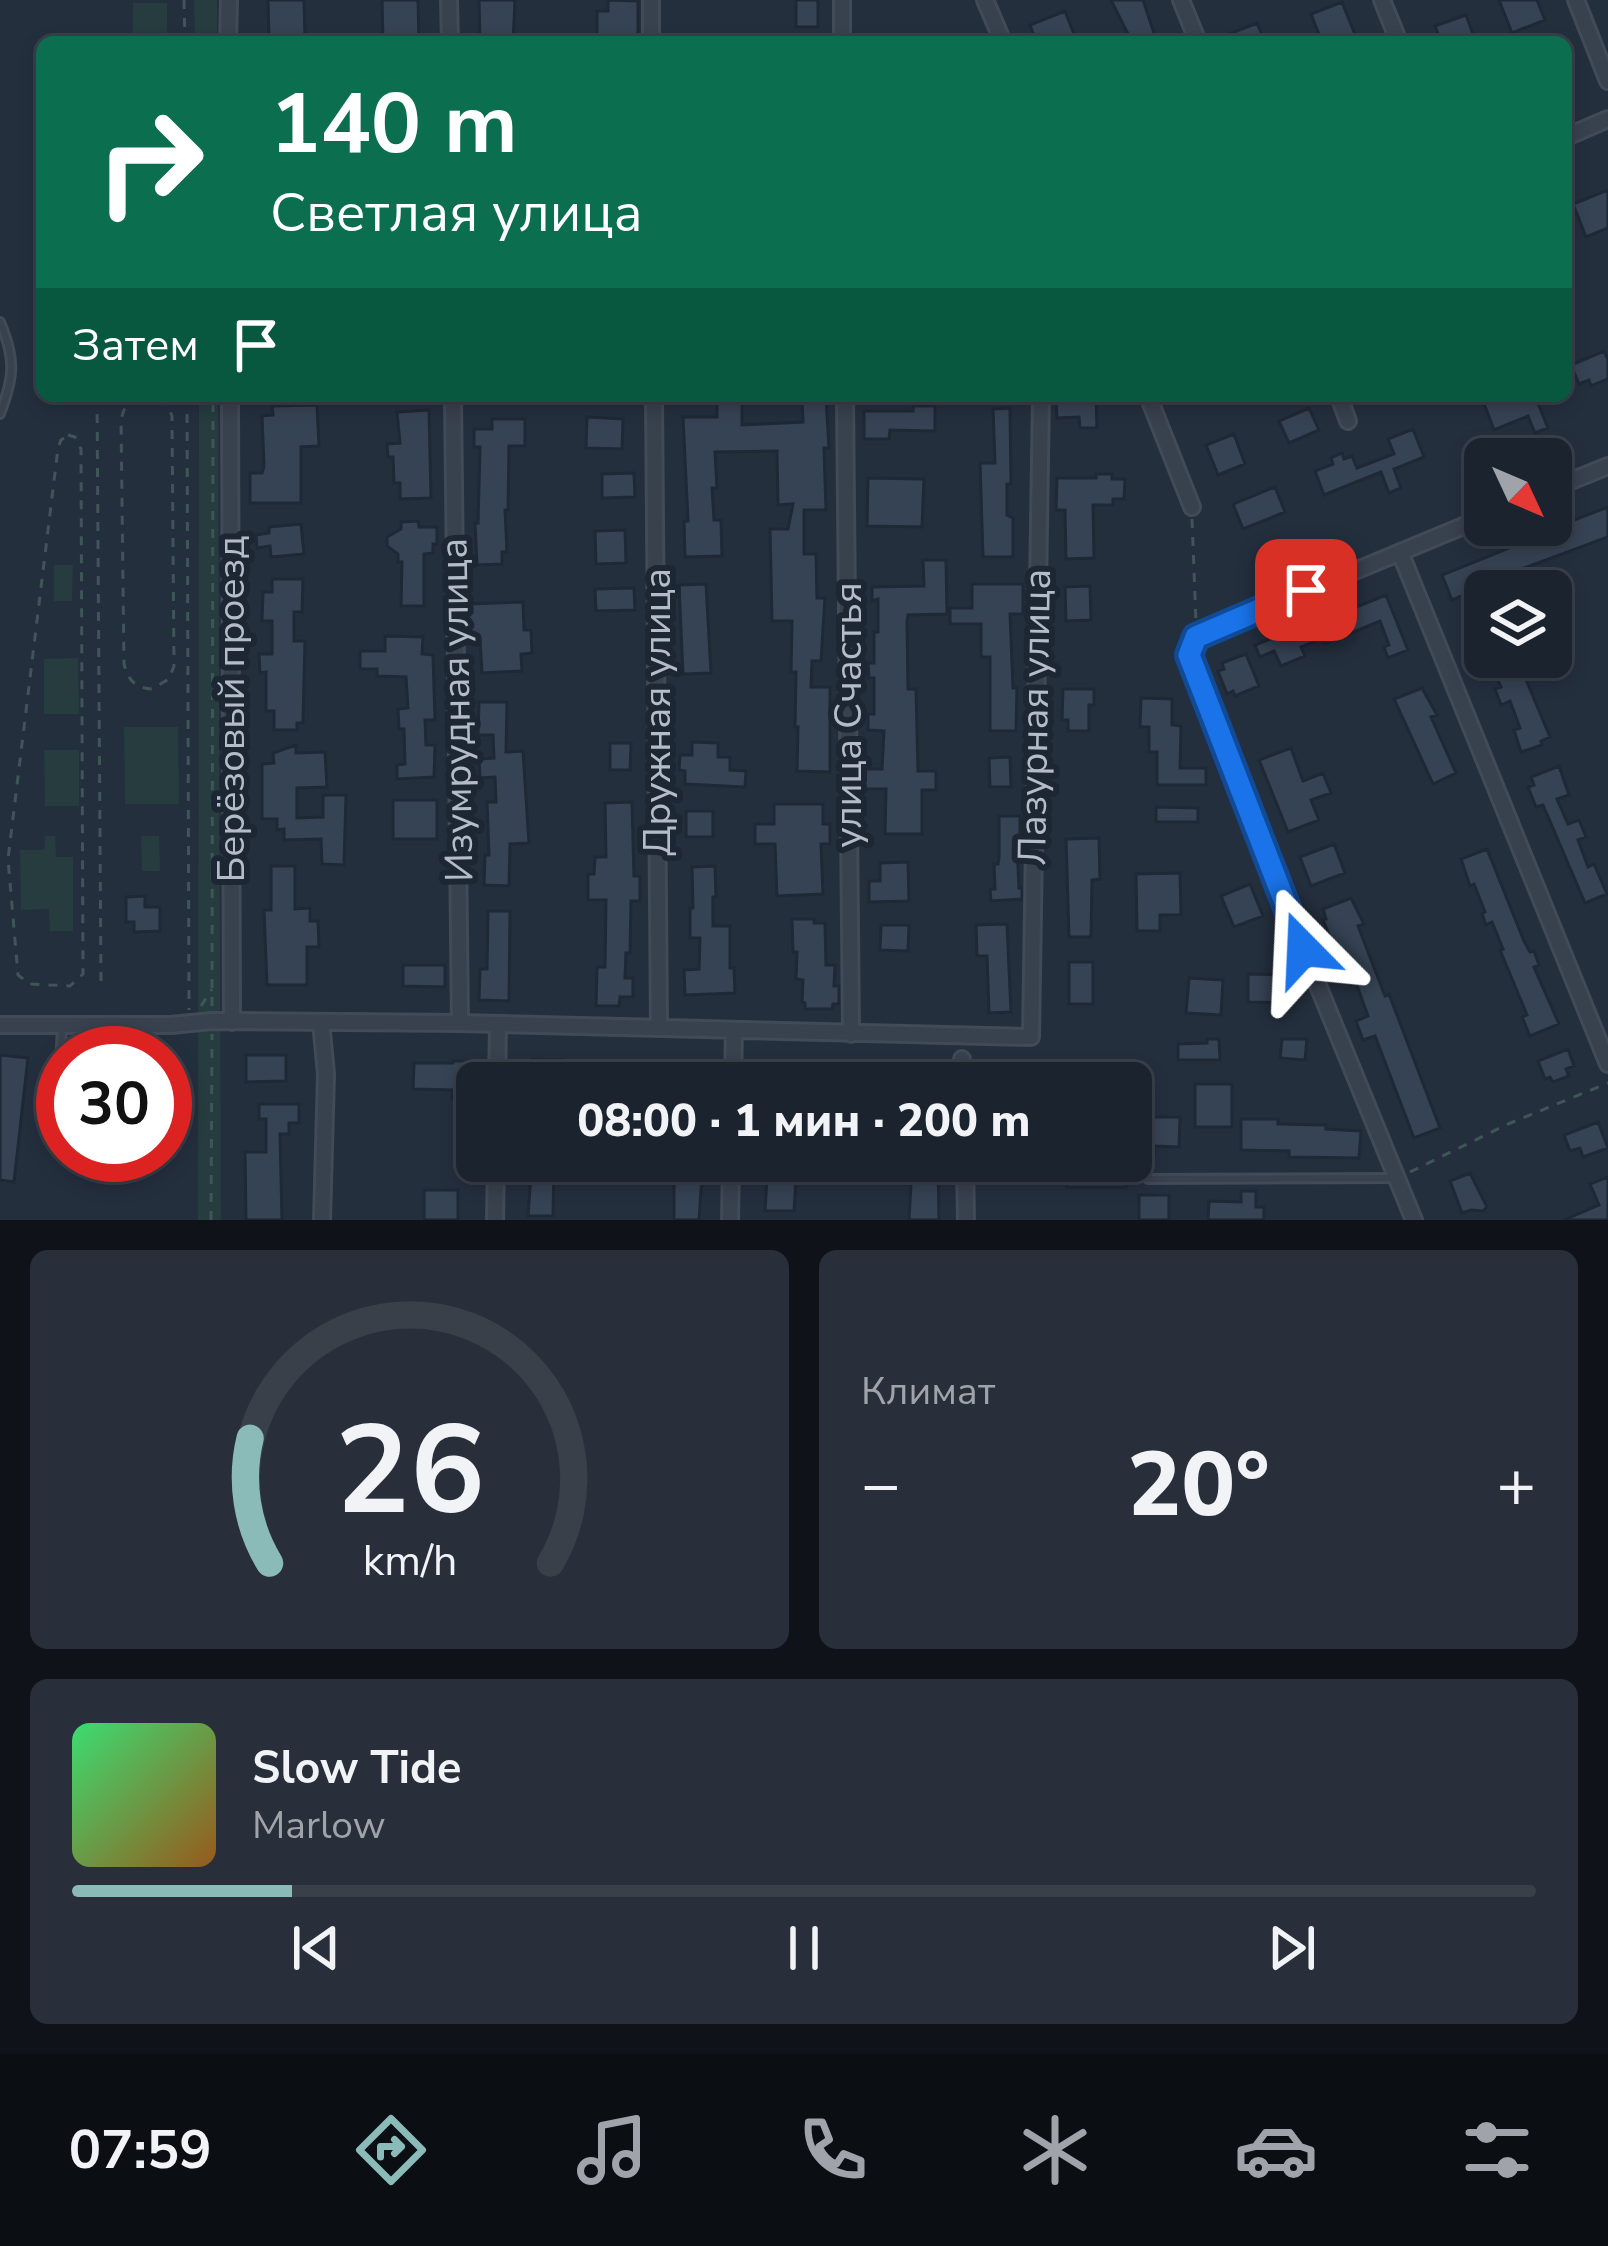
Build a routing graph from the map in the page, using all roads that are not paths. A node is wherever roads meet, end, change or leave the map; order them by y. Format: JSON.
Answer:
{"nodes":[{"id":1,"x":229,"y":0,"type":"edge"},
{"id":2,"x":449,"y":0,"type":"edge"},
{"id":3,"x":651,"y":0,"type":"edge"},
{"id":4,"x":842,"y":0,"type":"edge"},
{"id":5,"x":986,"y":0,"type":"edge"},
{"id":6,"x":1180,"y":0,"type":"edge"},
{"id":7,"x":1382,"y":0,"type":"edge"},
{"id":8,"x":1576,"y":0,"type":"edge"},
{"id":9,"x":228,"y":36,"type":"edge"},
{"id":10,"x":449,"y":36,"type":"edge"},
{"id":11,"x":651,"y":36,"type":"edge"},
{"id":12,"x":842,"y":36,"type":"edge"},
{"id":13,"x":1001,"y":36,"type":"edge"},
{"id":14,"x":1195,"y":36,"type":"edge"},
{"id":15,"x":1397,"y":36,"type":"edge"},
{"id":16,"x":1608,"y":81,"type":"edge"},
{"id":17,"x":1608,"y":119,"type":"edge"},
{"id":18,"x":1572,"y":134,"type":"edge"},
{"id":19,"x":0,"y":322,"type":"edge"},
{"id":20,"x":230,"y":402,"type":"edge"},
{"id":21,"x":453,"y":402,"type":"edge"},
{"id":22,"x":654,"y":402,"type":"edge"},
{"id":23,"x":845,"y":402,"type":"edge"},
{"id":24,"x":1041,"y":402,"type":"edge"},
{"id":25,"x":1150,"y":402,"type":"edge"},
{"id":26,"x":1341,"y":402,"type":"edge"},
{"id":27,"x":0,"y":414,"type":"edge"},
{"id":28,"x":1348,"y":422,"type":"dead end"},
{"id":29,"x":1608,"y":466,"type":"edge"},
{"id":30,"x":1572,"y":481,"type":"edge"},
{"id":31,"x":1192,"y":507,"type":"road end"},
{"id":32,"x":1464,"y":526,"type":"edge"},
{"id":33,"x":1400,"y":552,"type":"junction"},
{"id":34,"x":232,"y":1022,"type":"junction"},
{"id":35,"x":321,"y":1022,"type":"junction"},
{"id":36,"x":460,"y":1023,"type":"junction"},
{"id":37,"x":0,"y":1024,"type":"edge"},
{"id":38,"x":62,"y":1024,"type":"joint"},
{"id":39,"x":498,"y":1026,"type":"junction"},
{"id":40,"x":659,"y":1028,"type":"junction"},
{"id":41,"x":734,"y":1030,"type":"junction"},
{"id":42,"x":850,"y":1034,"type":"junction"},
{"id":43,"x":962,"y":1059,"type":"dead end"},
{"id":44,"x":497,"y":1062,"type":"edge"},
{"id":45,"x":733,"y":1062,"type":"edge"},
{"id":46,"x":962,"y":1062,"type":"edge"},
{"id":47,"x":1608,"y":1064,"type":"edge"},
{"id":48,"x":1397,"y":1178,"type":"junction"},
{"id":49,"x":1152,"y":1179,"type":"edge"},
{"id":50,"x":496,"y":1182,"type":"edge"},
{"id":51,"x":731,"y":1182,"type":"edge"},
{"id":52,"x":965,"y":1182,"type":"edge"},
{"id":53,"x":322,"y":1220,"type":"edge"},
{"id":54,"x":495,"y":1220,"type":"edge"},
{"id":55,"x":730,"y":1220,"type":"edge"},
{"id":56,"x":966,"y":1220,"type":"edge"},
{"id":57,"x":1414,"y":1220,"type":"edge"}],
"edges":[{"from":1,"to":9,"type":"street"},
{"from":2,"to":10,"type":"street"},
{"from":3,"to":11,"type":"street"},
{"from":4,"to":12,"type":"street"},
{"from":5,"to":13,"type":"street"},
{"from":6,"to":14,"type":"street"},
{"from":7,"to":15,"type":"street"},
{"from":8,"to":16,"type":"street"},
{"from":17,"to":18,"type":"street"},
{"from":19,"to":27,"type":"lane"},
{"from":20,"to":34,"type":"street","name":"Берёзовый проезд"},
{"from":21,"to":36,"type":"street","name":"Изумрудная улица"},
{"from":22,"to":40,"type":"street","name":"Дружная улица"},
{"from":23,"to":42,"type":"street","name":"улица Счастья"},
{"from":24,"to":42,"type":"street","name":"Лазурная улица"},
{"from":25,"to":31,"type":"street"},
{"from":26,"to":28,"type":"street"},
{"from":29,"to":30,"type":"street"},
{"from":32,"to":33,"type":"street"},
{"from":33,"to":47,"type":"street"},
{"from":33,"to":48,"type":"street"},
{"from":34,"to":35,"type":"street"},
{"from":34,"to":38,"type":"street"},
{"from":35,"to":36,"type":"street"},
{"from":35,"to":53,"type":"street"},
{"from":36,"to":39,"type":"street"},
{"from":37,"to":38,"type":"street"},
{"from":39,"to":40,"type":"street"},
{"from":39,"to":44,"type":"street"},
{"from":40,"to":41,"type":"street"},
{"from":41,"to":42,"type":"street"},
{"from":41,"to":45,"type":"street"},
{"from":43,"to":46,"type":"street"},
{"from":48,"to":49,"type":"lane"},
{"from":48,"to":57,"type":"street"},
{"from":50,"to":54,"type":"street"},
{"from":51,"to":55,"type":"street"},
{"from":52,"to":56,"type":"street"}]}
